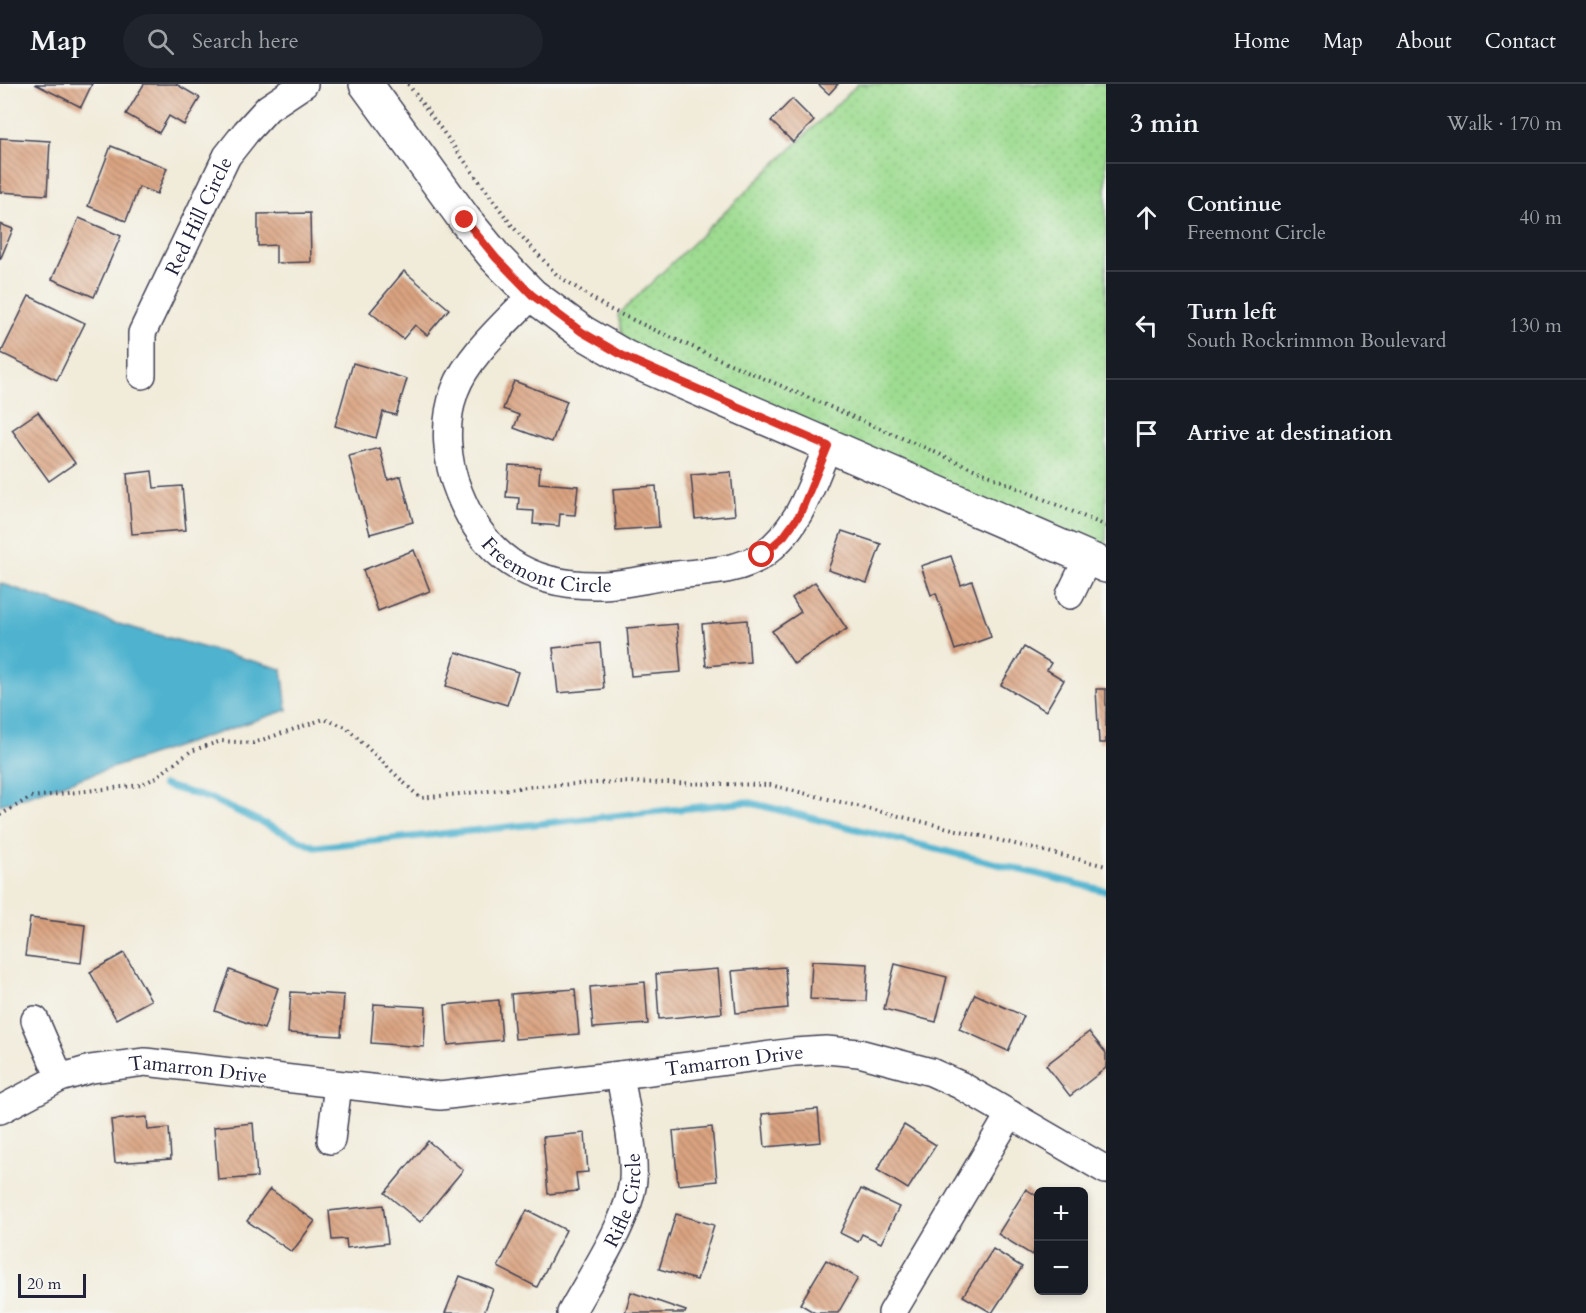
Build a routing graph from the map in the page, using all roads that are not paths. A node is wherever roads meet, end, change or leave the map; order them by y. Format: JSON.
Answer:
{"nodes":[{"id":1,"x":304,"y":84,"type":"edge"},
{"id":2,"x":366,"y":84,"type":"edge"},
{"id":3,"x":532,"y":295,"type":"junction"},
{"id":4,"x":142,"y":375,"type":"dead end"},
{"id":5,"x":828,"y":446,"type":"junction"},
{"id":6,"x":1097,"y":562,"type":"edge"},
{"id":7,"x":1070,"y":595,"type":"dead end"},
{"id":8,"x":35,"y":1020,"type":"dead end"},
{"id":9,"x":620,"y":1075,"type":"junction"},
{"id":10,"x":60,"y":1078,"type":"junction"},
{"id":11,"x":338,"y":1084,"type":"junction"},
{"id":12,"x":0,"y":1110,"type":"edge"},
{"id":13,"x":1010,"y":1114,"type":"junction"},
{"id":14,"x":330,"y":1140,"type":"dead end"},
{"id":15,"x":1106,"y":1170,"type":"edge"},
{"id":16,"x":571,"y":1313,"type":"edge"},
{"id":17,"x":892,"y":1313,"type":"edge"}],
"edges":[{"from":1,"to":4,"type":"street","name":"Red Hill Circle"},
{"from":2,"to":3,"type":"main road"},
{"from":3,"to":5,"type":"main road"},
{"from":3,"to":5,"type":"street","name":"Freemont Circle"},
{"from":5,"to":6,"type":"main road"},
{"from":6,"to":7,"type":"street"},
{"from":8,"to":10,"type":"street"},
{"from":9,"to":11,"type":"street","name":"Tamarron Drive"},
{"from":9,"to":13,"type":"street","name":"Tamarron Drive"},
{"from":9,"to":16,"type":"street","name":"Rifle Circle"},
{"from":10,"to":11,"type":"street","name":"Tamarron Drive"},
{"from":10,"to":12,"type":"street","name":"Tamarron Drive"},
{"from":11,"to":14,"type":"street"},
{"from":13,"to":15,"type":"street","name":"Tamarron Drive"},
{"from":13,"to":17,"type":"street"}]}
